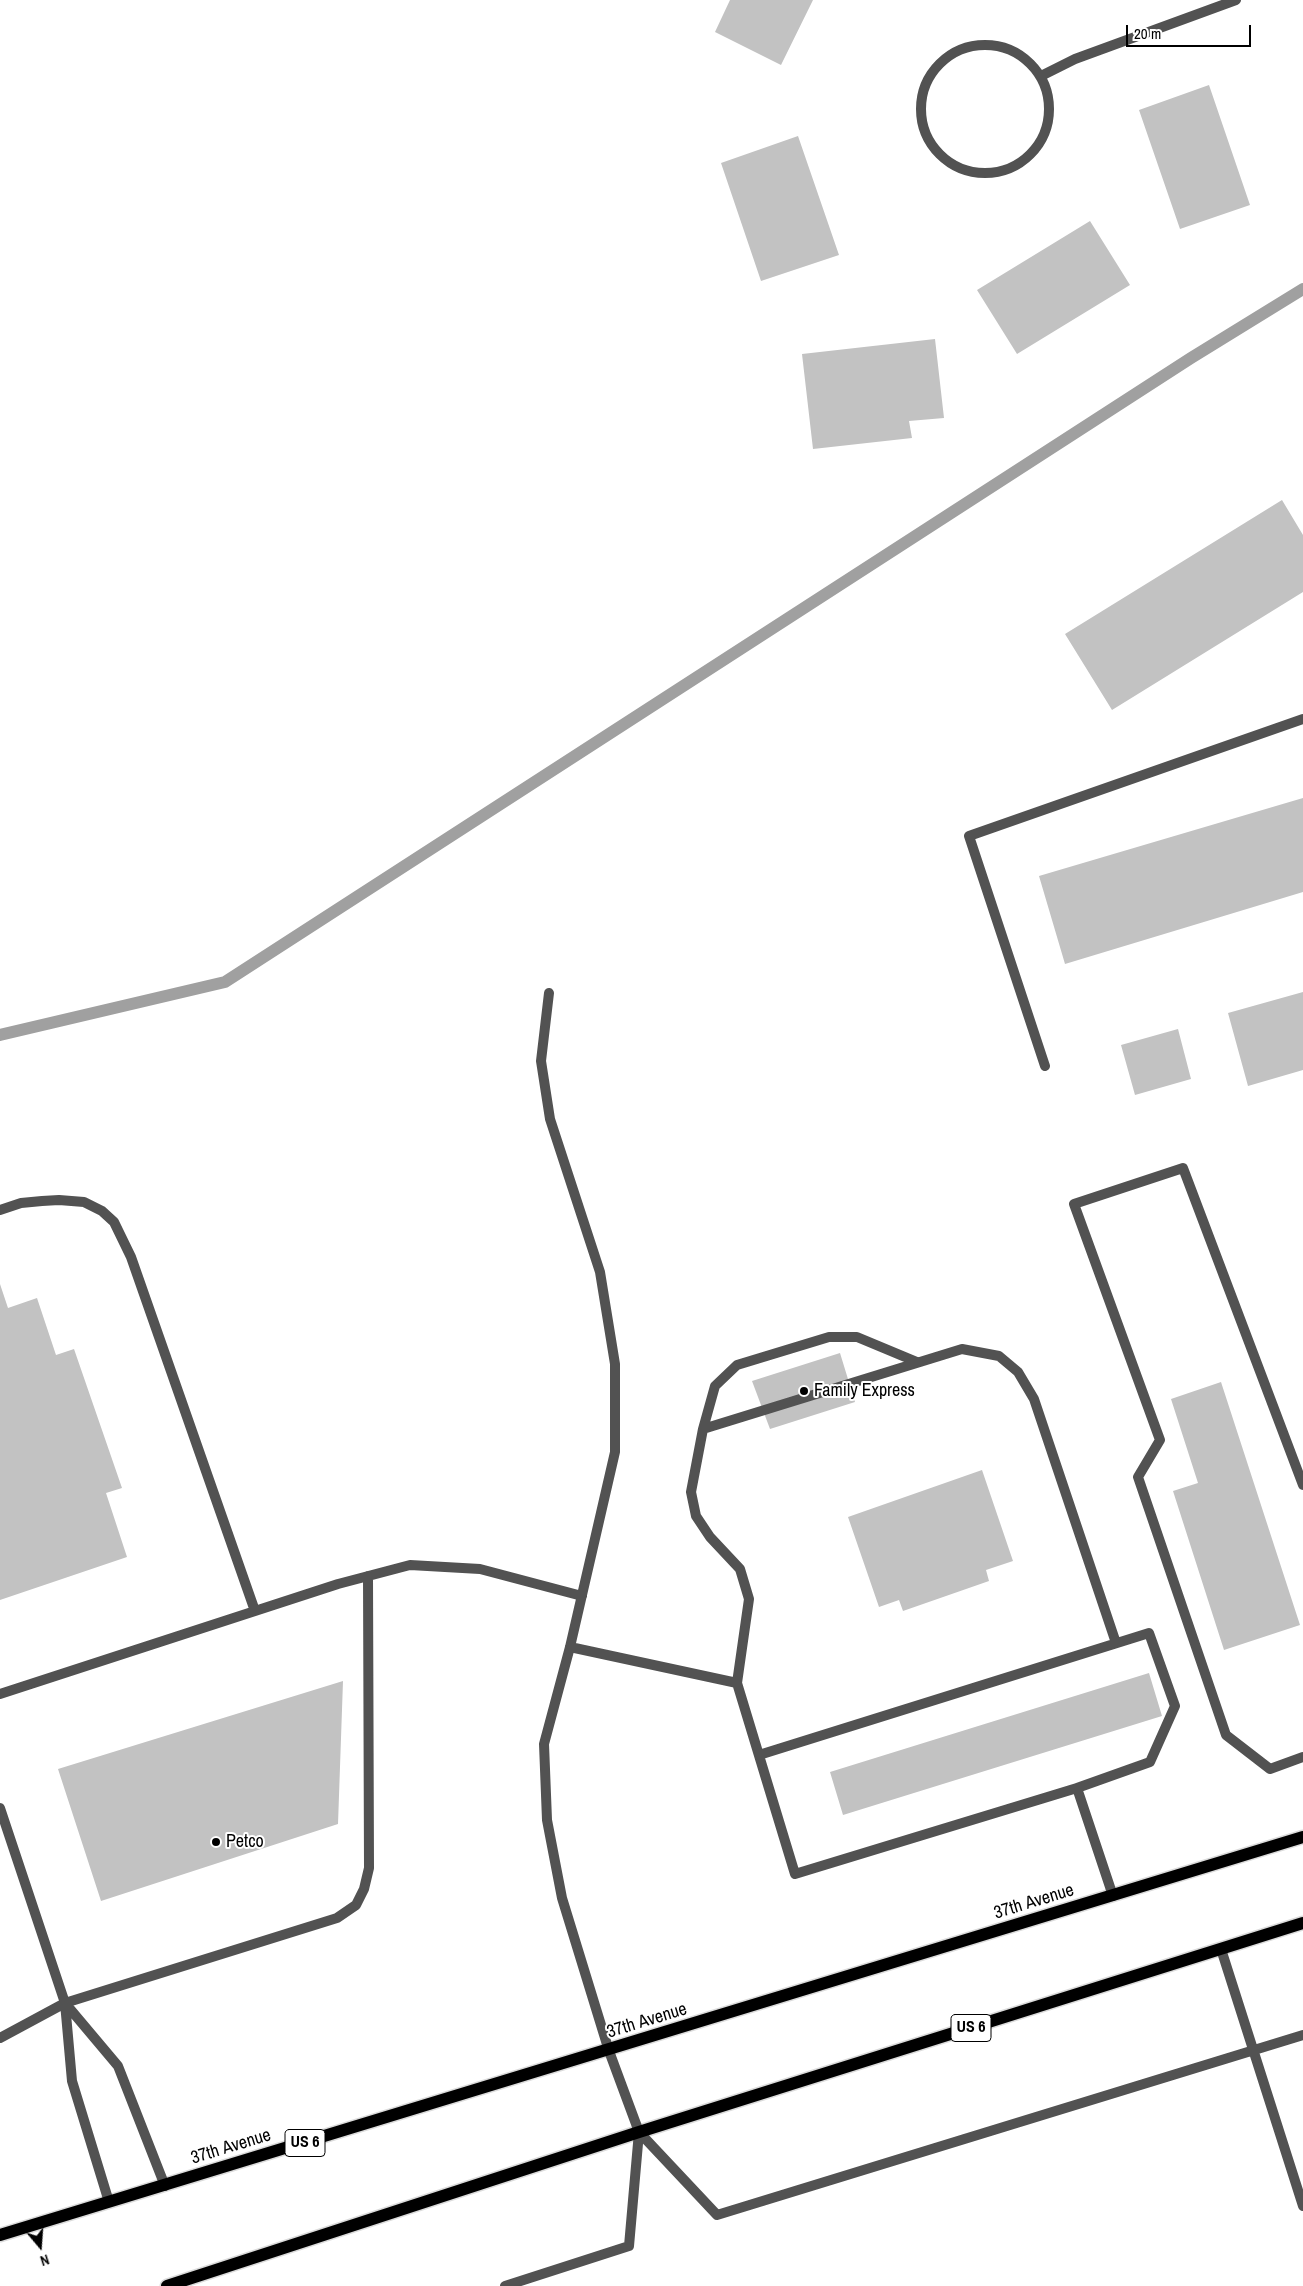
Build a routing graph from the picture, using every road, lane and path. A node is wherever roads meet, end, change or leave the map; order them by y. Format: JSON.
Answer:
{"nodes":[{"id":1,"x":1236,"y":0,"type":"edge"},
{"id":2,"x":1041,"y":76,"type":"junction"},
{"id":3,"x":1303,"y":719,"type":"edge"},
{"id":4,"x":549,"y":994,"type":"dead end"},
{"id":5,"x":1045,"y":1066,"type":"dead end"},
{"id":6,"x":0,"y":1210,"type":"edge"},
{"id":7,"x":917,"y":1362,"type":"junction"},
{"id":8,"x":704,"y":1429,"type":"junction"},
{"id":9,"x":1303,"y":1485,"type":"edge"},
{"id":10,"x":368,"y":1576,"type":"junction"},
{"id":11,"x":582,"y":1596,"type":"junction"},
{"id":12,"x":255,"y":1611,"type":"junction"},
{"id":13,"x":1116,"y":1643,"type":"junction"},
{"id":14,"x":570,"y":1647,"type":"junction"},
{"id":15,"x":737,"y":1683,"type":"junction"},
{"id":16,"x":0,"y":1694,"type":"edge"},
{"id":17,"x":759,"y":1755,"type":"junction"},
{"id":18,"x":1303,"y":1757,"type":"edge"},
{"id":19,"x":1077,"y":1788,"type":"junction"},
{"id":20,"x":0,"y":1808,"type":"edge"},
{"id":21,"x":1303,"y":1837,"type":"edge"},
{"id":22,"x":1113,"y":1896,"type":"junction"},
{"id":23,"x":1303,"y":1923,"type":"edge"},
{"id":24,"x":1221,"y":1949,"type":"junction"},
{"id":25,"x":65,"y":2003,"type":"junction"},
{"id":26,"x":1303,"y":2035,"type":"edge"},
{"id":27,"x":0,"y":2038,"type":"edge"},
{"id":28,"x":1253,"y":2050,"type":"junction"},
{"id":29,"x":609,"y":2051,"type":"junction"},
{"id":30,"x":639,"y":2132,"type":"junction"},
{"id":31,"x":165,"y":2186,"type":"junction"},
{"id":32,"x":110,"y":2202,"type":"junction"},
{"id":33,"x":1303,"y":2206,"type":"edge"},
{"id":34,"x":0,"y":2235,"type":"edge"},
{"id":35,"x":167,"y":2286,"type":"edge"},
{"id":36,"x":505,"y":2286,"type":"edge"}],
"edges":[{"from":1,"to":2,"type":"street"},
{"from":2,"to":2,"type":"street"},
{"from":3,"to":5,"type":"street"},
{"from":4,"to":11,"type":"street"},
{"from":6,"to":12,"type":"street"},
{"from":7,"to":8,"type":"street"},
{"from":7,"to":8,"type":"street"},
{"from":7,"to":13,"type":"street"},
{"from":8,"to":15,"type":"street"},
{"from":9,"to":18,"type":"street"},
{"from":10,"to":11,"type":"street"},
{"from":10,"to":12,"type":"street"},
{"from":10,"to":25,"type":"street"},
{"from":11,"to":14,"type":"street"},
{"from":12,"to":16,"type":"street"},
{"from":13,"to":17,"type":"street"},
{"from":13,"to":19,"type":"street"},
{"from":14,"to":15,"type":"street"},
{"from":14,"to":29,"type":"street"},
{"from":15,"to":17,"type":"street"},
{"from":17,"to":19,"type":"street"},
{"from":19,"to":22,"type":"street"},
{"from":20,"to":25,"type":"street"},
{"from":21,"to":22,"type":"main road","name":"37th Avenue","number":"US 6"},
{"from":22,"to":29,"type":"main road","name":"37th Avenue","number":"US 6"},
{"from":23,"to":24,"type":"main road","number":"US 6"},
{"from":24,"to":28,"type":"street"},
{"from":24,"to":30,"type":"main road","number":"US 6"},
{"from":25,"to":27,"type":"street"},
{"from":25,"to":31,"type":"street"},
{"from":25,"to":32,"type":"street"},
{"from":26,"to":28,"type":"street"},
{"from":28,"to":30,"type":"street"},
{"from":28,"to":33,"type":"street"},
{"from":29,"to":30,"type":"street"},
{"from":29,"to":31,"type":"main road","name":"37th Avenue","number":"US 6"},
{"from":30,"to":35,"type":"main road","number":"US 6"},
{"from":30,"to":36,"type":"street"},
{"from":31,"to":32,"type":"main road","name":"37th Avenue","number":"US 6"},
{"from":32,"to":34,"type":"main road","name":"37th Avenue","number":"US 6"}]}
